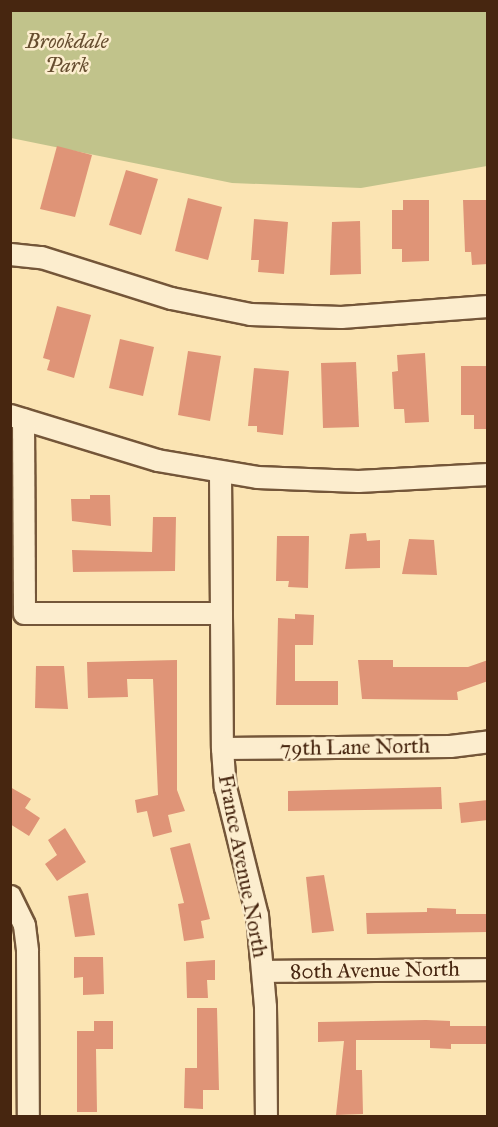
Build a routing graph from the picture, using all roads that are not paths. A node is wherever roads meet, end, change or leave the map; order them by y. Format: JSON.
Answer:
{"nodes":[{"id":1,"x":10,"y":254,"type":"edge"},
{"id":2,"x":488,"y":306,"type":"edge"},
{"id":3,"x":17,"y":417,"type":"edge"},
{"id":4,"x":220,"y":472,"type":"junction"},
{"id":5,"x":488,"y":474,"type":"edge"},
{"id":6,"x":221,"y":613,"type":"junction"},
{"id":7,"x":488,"y":741,"type":"edge"},
{"id":8,"x":222,"y":748,"type":"junction"},
{"id":9,"x":10,"y":896,"type":"edge"},
{"id":10,"x":488,"y":969,"type":"edge"},
{"id":11,"x":263,"y":971,"type":"junction"},
{"id":12,"x":28,"y":1116,"type":"edge"},
{"id":13,"x":266,"y":1116,"type":"edge"}],
"edges":[{"from":1,"to":2,"type":"street"},
{"from":3,"to":4,"type":"street"},
{"from":3,"to":6,"type":"street"},
{"from":4,"to":5,"type":"street"},
{"from":4,"to":6,"type":"street","name":"France Avenue North"},
{"from":6,"to":8,"type":"street","name":"France Avenue North"},
{"from":7,"to":8,"type":"street","name":"79th Lane North"},
{"from":8,"to":11,"type":"street","name":"France Avenue North"},
{"from":9,"to":12,"type":"street"},
{"from":10,"to":11,"type":"street","name":"80th Avenue North"},
{"from":11,"to":13,"type":"street","name":"France Avenue North"}]}
